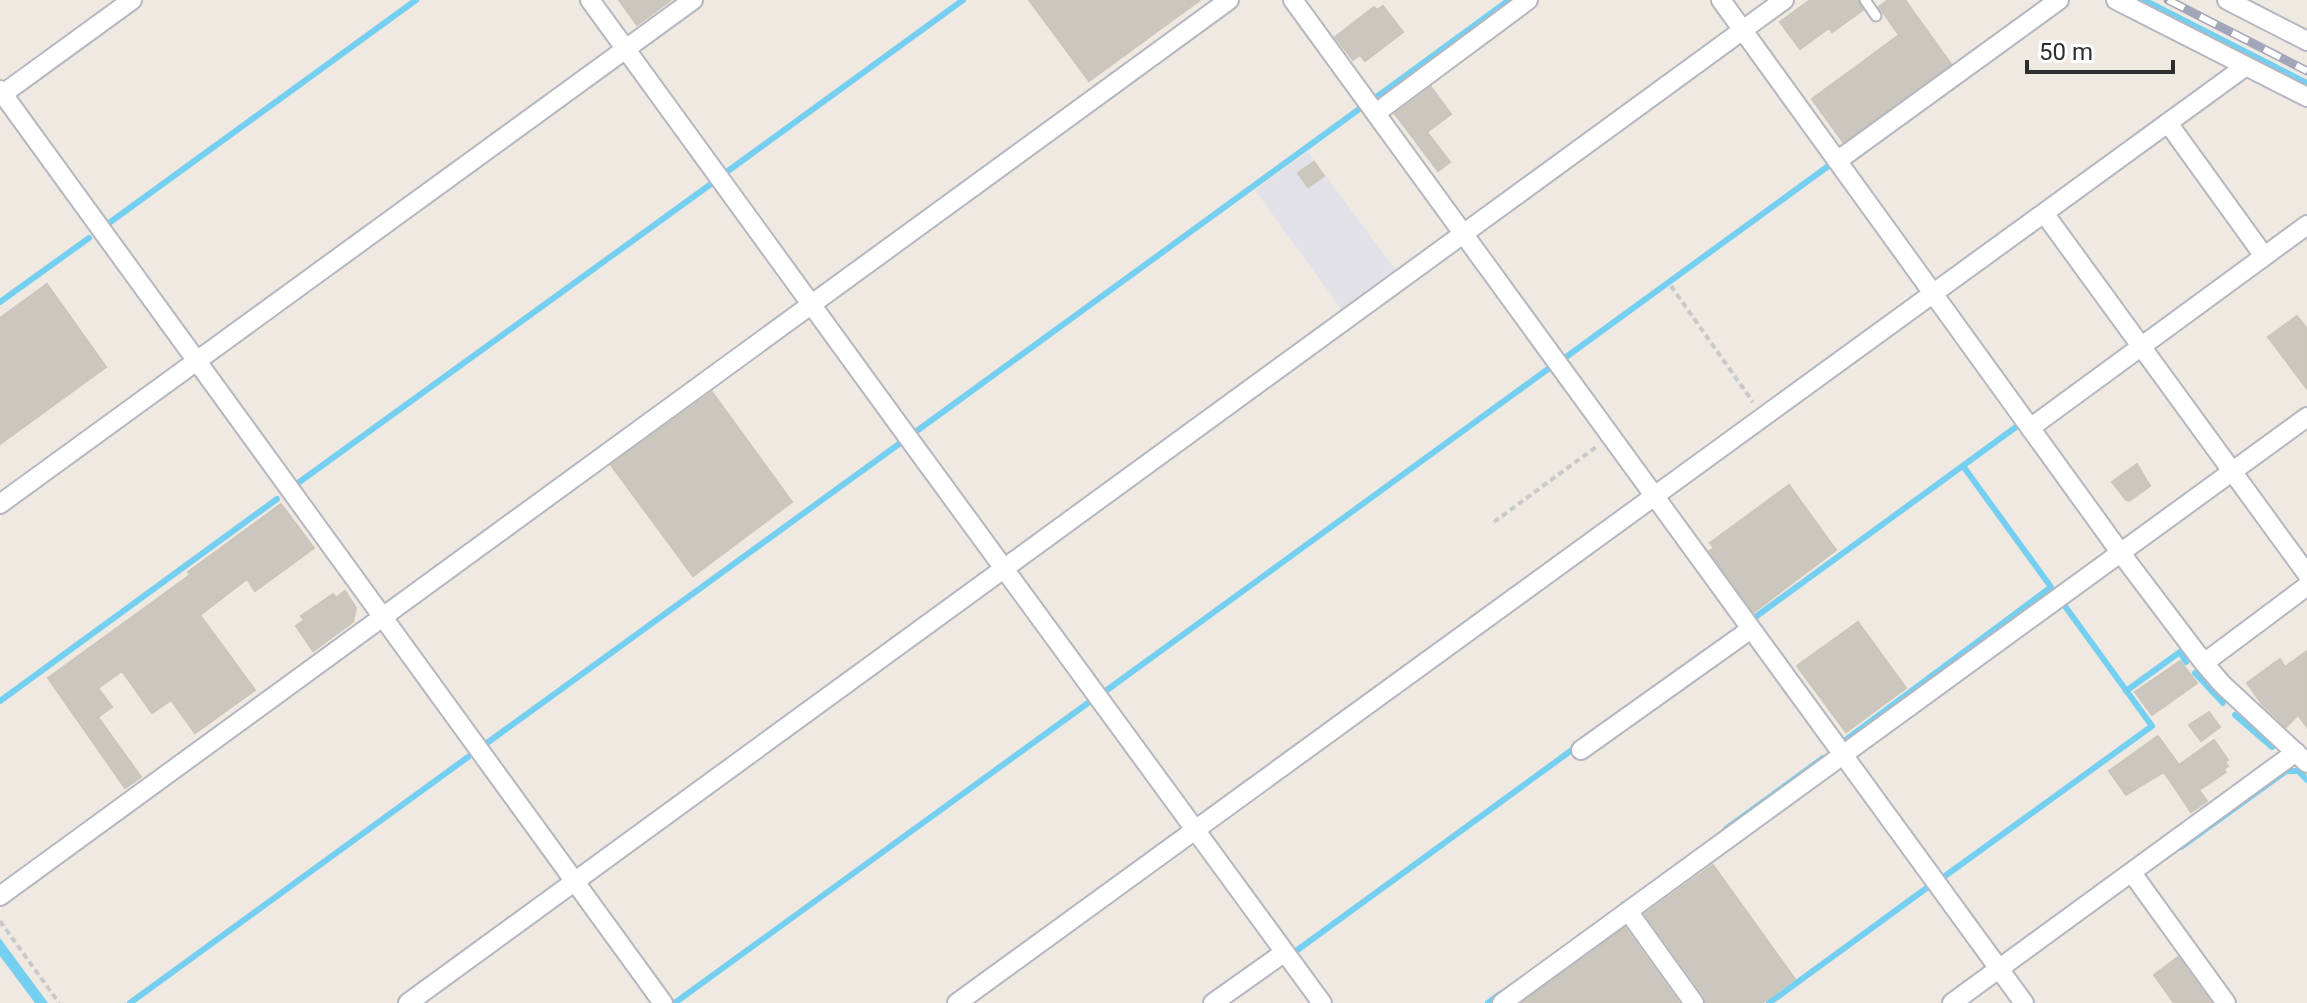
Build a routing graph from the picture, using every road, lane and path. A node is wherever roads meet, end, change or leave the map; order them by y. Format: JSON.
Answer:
{"nodes":[{"id":1,"x":132,"y":0,"type":"edge"},
{"id":2,"x":590,"y":0,"type":"edge"},
{"id":3,"x":693,"y":0,"type":"edge"},
{"id":4,"x":1229,"y":0,"type":"edge"},
{"id":5,"x":1293,"y":0,"type":"edge"},
{"id":6,"x":1528,"y":0,"type":"edge"},
{"id":7,"x":1721,"y":0,"type":"edge"},
{"id":8,"x":1784,"y":0,"type":"edge"},
{"id":9,"x":1865,"y":0,"type":"edge"},
{"id":10,"x":2059,"y":0,"type":"edge"},
{"id":11,"x":2116,"y":0,"type":"edge"},
{"id":12,"x":2230,"y":1,"type":"edge"},
{"id":13,"x":1876,"y":16,"type":"dead end"},
{"id":14,"x":1743,"y":30,"type":"junction"},
{"id":15,"x":2307,"y":41,"type":"edge"},
{"id":16,"x":625,"y":49,"type":"junction"},
{"id":17,"x":2246,"y":66,"type":"junction"},
{"id":18,"x":1,"y":93,"type":"edge"},
{"id":19,"x":2307,"y":97,"type":"edge"},
{"id":20,"x":1376,"y":113,"type":"junction"},
{"id":21,"x":2168,"y":123,"type":"junction"},
{"id":22,"x":1837,"y":161,"type":"junction"},
{"id":23,"x":2044,"y":213,"type":"junction"},
{"id":24,"x":2307,"y":225,"type":"edge"},
{"id":25,"x":1464,"y":234,"type":"junction"},
{"id":26,"x":2264,"y":256,"type":"junction"},
{"id":27,"x":1671,"y":286,"type":"dead end"},
{"id":28,"x":1933,"y":293,"type":"junction"},
{"id":29,"x":810,"y":306,"type":"junction"},
{"id":30,"x":2141,"y":347,"type":"junction"},
{"id":31,"x":196,"y":362,"type":"junction"},
{"id":32,"x":1763,"y":417,"type":"junction"},
{"id":33,"x":2307,"y":417,"type":"edge"},
{"id":34,"x":2030,"y":428,"type":"junction"},
{"id":35,"x":1611,"y":436,"type":"junction"},
{"id":36,"x":2233,"y":471,"type":"junction"},
{"id":37,"x":1654,"y":496,"type":"junction"},
{"id":38,"x":0,"y":504,"type":"edge"},
{"id":39,"x":1494,"y":522,"type":"dead end"},
{"id":40,"x":2120,"y":552,"type":"junction"},
{"id":41,"x":1005,"y":568,"type":"junction"},
{"id":42,"x":2307,"y":574,"type":"edge"},
{"id":43,"x":2307,"y":586,"type":"edge"},
{"id":44,"x":381,"y":618,"type":"junction"},
{"id":45,"x":1751,"y":629,"type":"junction"},
{"id":46,"x":2204,"y":663,"type":"junction"},
{"id":47,"x":1581,"y":750,"type":"dead end"},
{"id":48,"x":1843,"y":754,"type":"junction"},
{"id":49,"x":2301,"y":758,"type":"edge"},
{"id":50,"x":1195,"y":829,"type":"junction"},
{"id":51,"x":2132,"y":873,"type":"junction"},
{"id":52,"x":575,"y":882,"type":"junction"},
{"id":53,"x":0,"y":896,"type":"edge"},
{"id":54,"x":1628,"y":911,"type":"junction"},
{"id":55,"x":0,"y":921,"type":"edge"},
{"id":56,"x":1285,"y":952,"type":"junction"},
{"id":57,"x":1999,"y":969,"type":"junction"},
{"id":58,"x":59,"y":1003,"type":"edge"},
{"id":59,"x":408,"y":1003,"type":"edge"},
{"id":60,"x":663,"y":1003,"type":"edge"},
{"id":61,"x":957,"y":1003,"type":"edge"},
{"id":62,"x":1213,"y":1003,"type":"edge"},
{"id":63,"x":1322,"y":1003,"type":"edge"},
{"id":64,"x":1502,"y":1003,"type":"edge"},
{"id":65,"x":1694,"y":1003,"type":"edge"},
{"id":66,"x":1952,"y":1003,"type":"edge"},
{"id":67,"x":2024,"y":1003,"type":"edge"},
{"id":68,"x":2226,"y":1003,"type":"edge"}],
"edges":[{"from":1,"to":18,"type":"street"},
{"from":2,"to":16,"type":"street"},
{"from":3,"to":16,"type":"street"},
{"from":4,"to":29,"type":"street"},
{"from":5,"to":20,"type":"street"},
{"from":6,"to":20,"type":"street"},
{"from":7,"to":14,"type":"street"},
{"from":8,"to":14,"type":"street"},
{"from":9,"to":13,"type":"lane"},
{"from":10,"to":22,"type":"street"},
{"from":11,"to":17,"type":"street"},
{"from":12,"to":15,"type":"street"},
{"from":14,"to":22,"type":"street"},
{"from":14,"to":25,"type":"street"},
{"from":16,"to":29,"type":"street"},
{"from":16,"to":31,"type":"street"},
{"from":17,"to":19,"type":"street"},
{"from":17,"to":21,"type":"street"},
{"from":18,"to":31,"type":"street"},
{"from":20,"to":25,"type":"street"},
{"from":21,"to":23,"type":"street"},
{"from":21,"to":26,"type":"street"},
{"from":22,"to":28,"type":"street"},
{"from":23,"to":28,"type":"street"},
{"from":23,"to":30,"type":"street"},
{"from":24,"to":26,"type":"street"},
{"from":25,"to":35,"type":"street"},
{"from":25,"to":41,"type":"street"},
{"from":26,"to":30,"type":"street"},
{"from":27,"to":32,"type":"path"},
{"from":28,"to":32,"type":"street"},
{"from":28,"to":34,"type":"street"},
{"from":29,"to":41,"type":"street"},
{"from":29,"to":44,"type":"street"},
{"from":30,"to":34,"type":"street"},
{"from":30,"to":36,"type":"street"},
{"from":31,"to":38,"type":"street"},
{"from":31,"to":44,"type":"street"},
{"from":32,"to":37,"type":"street"},
{"from":33,"to":36,"type":"street"},
{"from":34,"to":40,"type":"street"},
{"from":35,"to":37,"type":"street"},
{"from":35,"to":39,"type":"path"},
{"from":36,"to":40,"type":"street"},
{"from":36,"to":42,"type":"street"},
{"from":37,"to":45,"type":"street"},
{"from":37,"to":50,"type":"street"},
{"from":40,"to":46,"type":"street"},
{"from":40,"to":48,"type":"street"},
{"from":41,"to":50,"type":"street"},
{"from":41,"to":52,"type":"street"},
{"from":43,"to":46,"type":"street"},
{"from":44,"to":52,"type":"street"},
{"from":44,"to":53,"type":"street"},
{"from":45,"to":47,"type":"street"},
{"from":45,"to":48,"type":"street"},
{"from":46,"to":49,"type":"street"},
{"from":48,"to":54,"type":"street"},
{"from":48,"to":57,"type":"street"},
{"from":49,"to":51,"type":"street"},
{"from":50,"to":56,"type":"street"},
{"from":50,"to":61,"type":"street"},
{"from":51,"to":57,"type":"street"},
{"from":51,"to":68,"type":"street"},
{"from":52,"to":59,"type":"street"},
{"from":52,"to":60,"type":"street"},
{"from":54,"to":64,"type":"street"},
{"from":54,"to":65,"type":"street"},
{"from":55,"to":58,"type":"path"},
{"from":56,"to":62,"type":"street"},
{"from":56,"to":63,"type":"street"},
{"from":57,"to":66,"type":"street"},
{"from":57,"to":67,"type":"street"}]}
